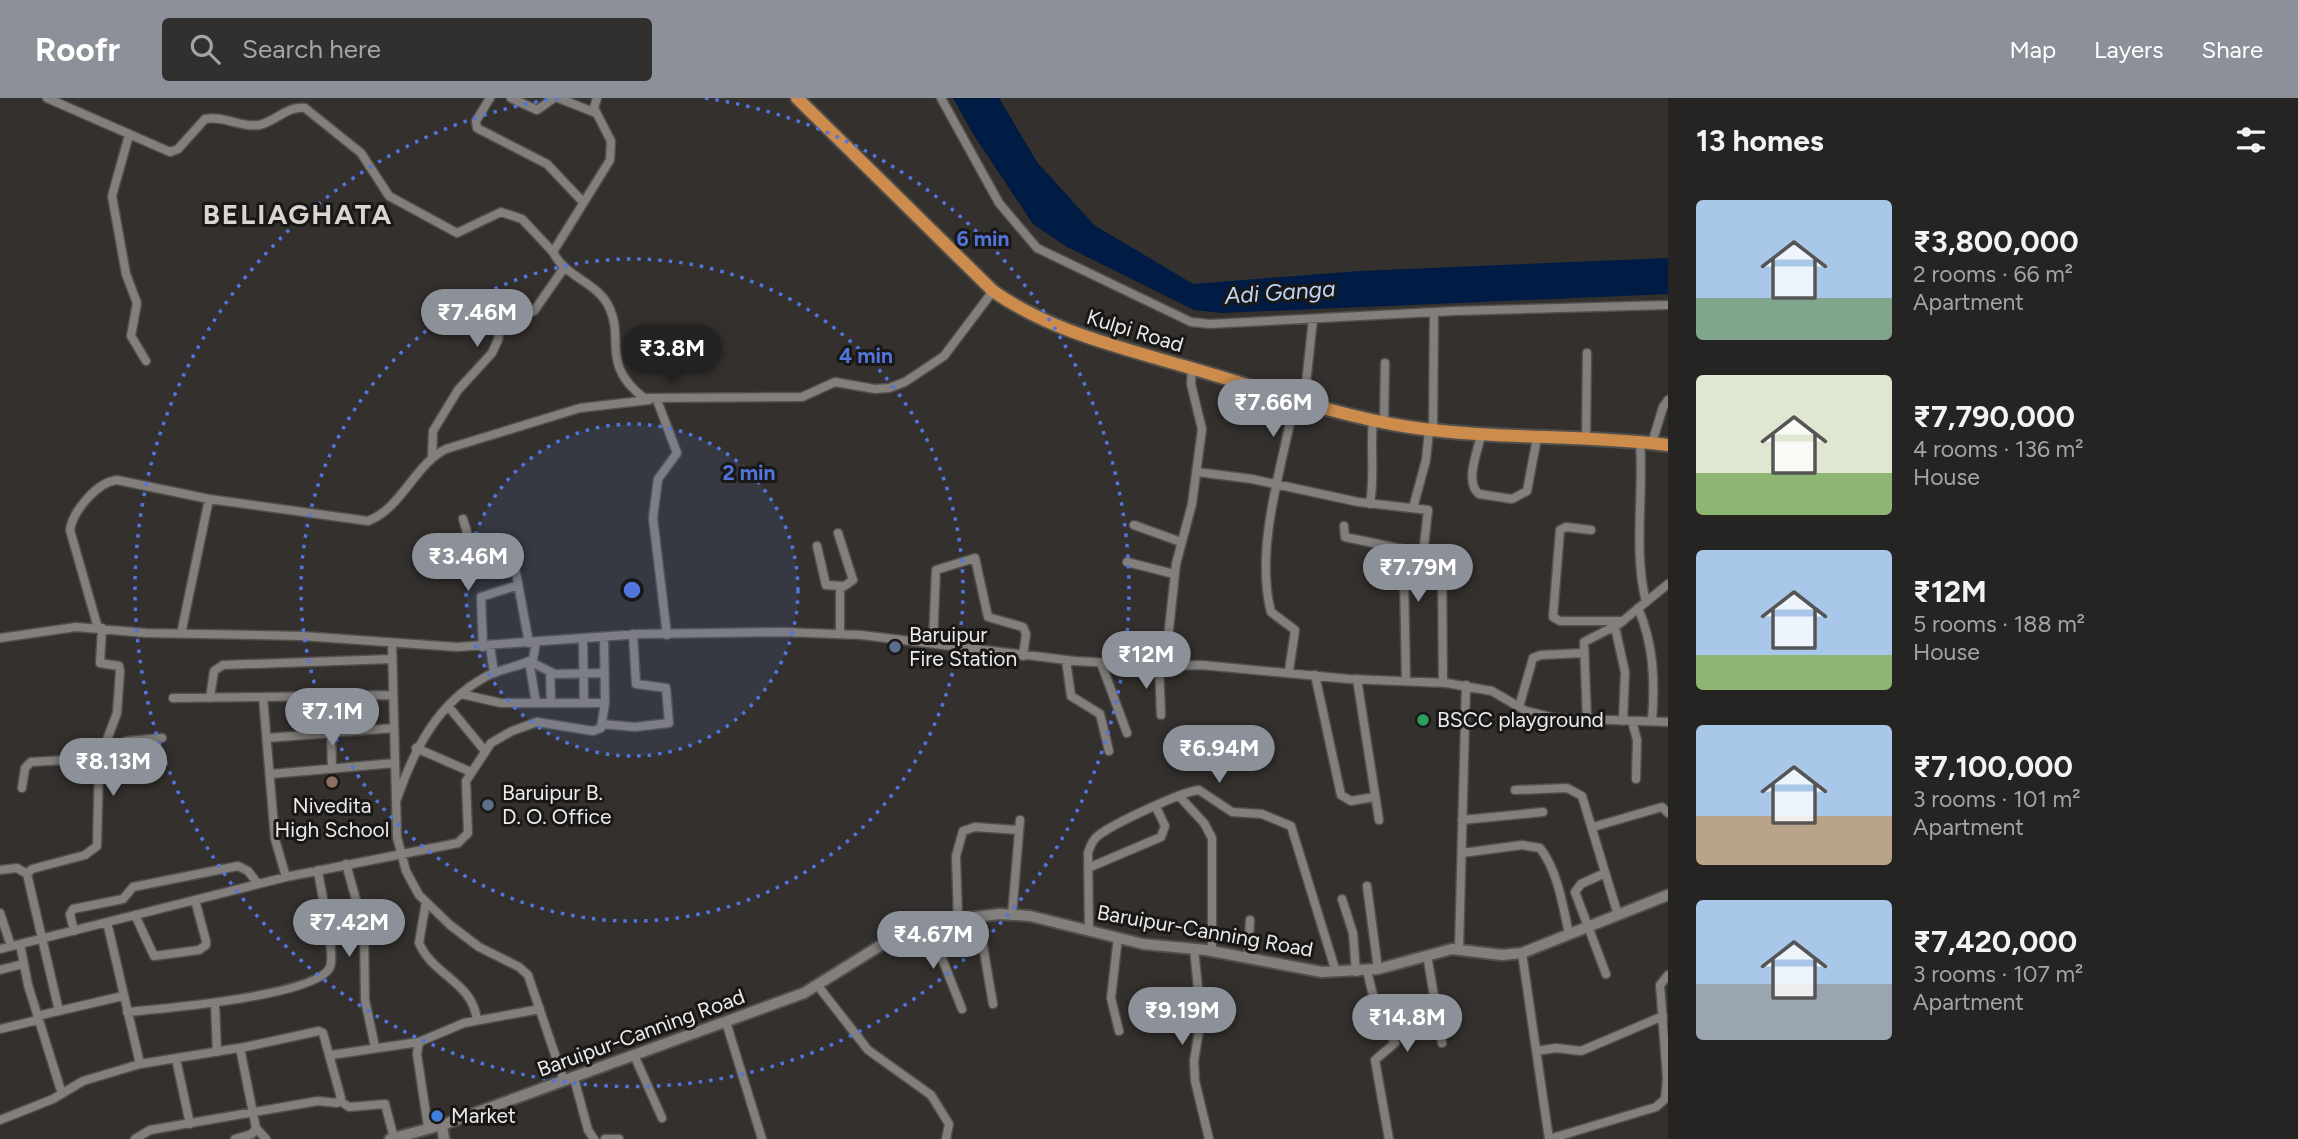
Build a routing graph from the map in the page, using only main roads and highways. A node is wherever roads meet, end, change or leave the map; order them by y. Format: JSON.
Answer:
{"nodes":[{"id":1,"x":797,"y":98,"type":"edge"},
{"id":2,"x":1668,"y":445,"type":"edge"},
{"id":3,"x":1668,"y":895,"type":"edge"},
{"id":4,"x":442,"y":1125,"type":"junction"},
{"id":5,"x":392,"y":1138,"type":"edge"},
{"id":6,"x":444,"y":1139,"type":"edge"}],
"edges":[{"from":1,"to":2,"type":"main road","name":"Kulpi Road"},
{"from":3,"to":4,"type":"main road","name":"Baruipur-Canning Road"},
{"from":4,"to":5,"type":"main road","name":"Baruipur-Canning Road"},
{"from":4,"to":6,"type":"main road"}]}
